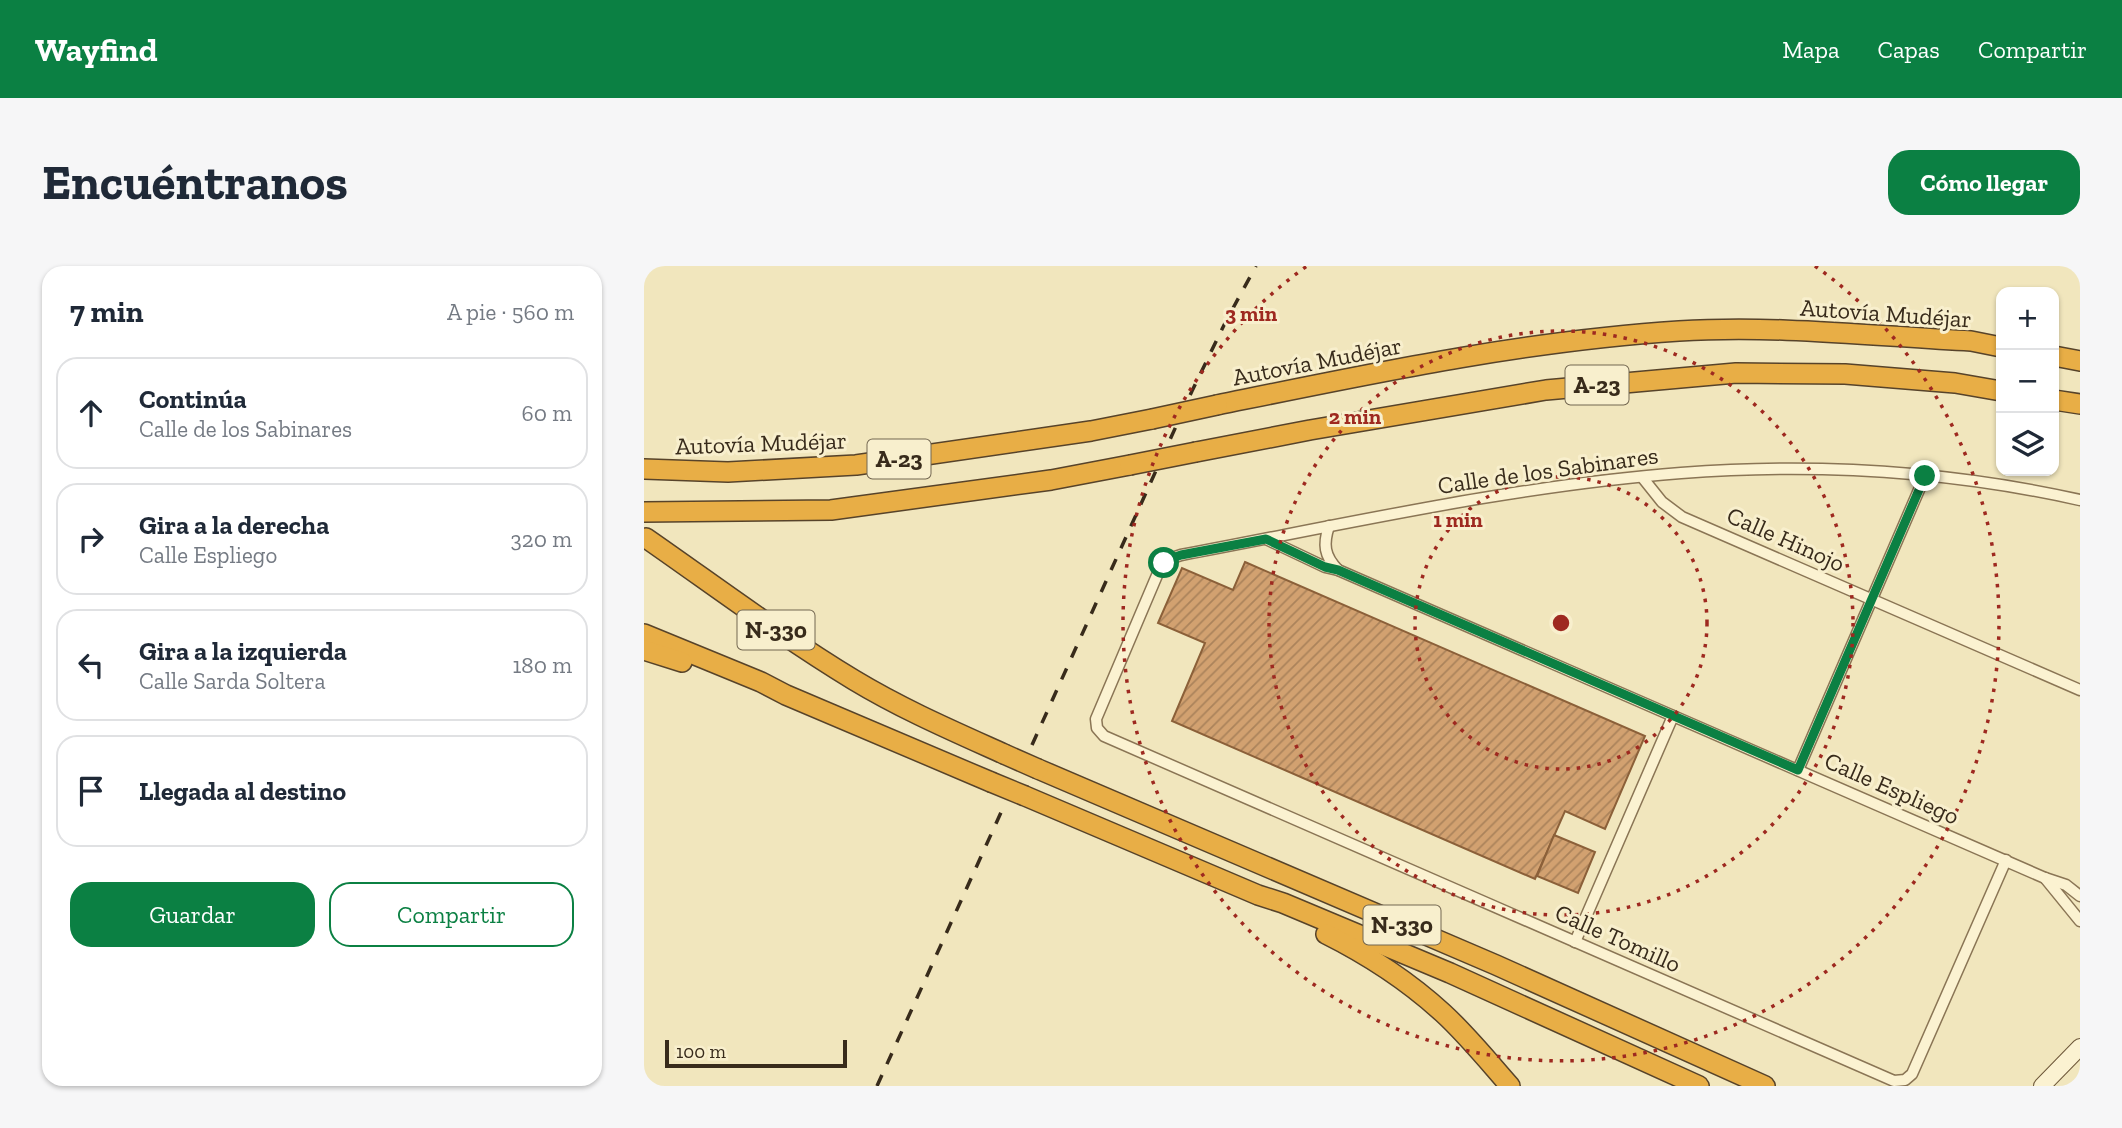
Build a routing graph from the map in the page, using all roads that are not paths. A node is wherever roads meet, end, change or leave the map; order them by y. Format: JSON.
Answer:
{"nodes":[{"id":1,"x":1996,"y":346,"type":"edge"},
{"id":2,"x":2059,"y":357,"type":"edge"},
{"id":3,"x":2080,"y":361,"type":"edge"},
{"id":4,"x":1996,"y":390,"type":"edge"},
{"id":5,"x":2059,"y":401,"type":"edge"},
{"id":6,"x":2080,"y":404,"type":"edge"},
{"id":7,"x":644,"y":470,"type":"edge"},
{"id":8,"x":1925,"y":476,"type":"junction"},
{"id":9,"x":1642,"y":477,"type":"junction"},
{"id":10,"x":2080,"y":500,"type":"edge"},
{"id":11,"x":644,"y":512,"type":"edge"},
{"id":12,"x":1329,"y":526,"type":"junction"},
{"id":13,"x":646,"y":538,"type":"dead end"},
{"id":14,"x":1266,"y":539,"type":"junction"},
{"id":15,"x":1338,"y":570,"type":"junction"},
{"id":16,"x":1872,"y":599,"type":"junction"},
{"id":17,"x":644,"y":634,"type":"edge"},
{"id":18,"x":644,"y":650,"type":"edge"},
{"id":19,"x":2080,"y":690,"type":"edge"},
{"id":20,"x":786,"y":695,"type":"junction"},
{"id":21,"x":1673,"y":716,"type":"junction"},
{"id":22,"x":1097,"y":728,"type":"joint"},
{"id":23,"x":1798,"y":770,"type":"junction"},
{"id":24,"x":2006,"y":860,"type":"junction"},
{"id":25,"x":2045,"y":878,"type":"junction"},
{"id":26,"x":1258,"y":895,"type":"junction"},
{"id":27,"x":2080,"y":896,"type":"edge"},
{"id":28,"x":2080,"y":922,"type":"edge"},
{"id":29,"x":1575,"y":942,"type":"junction"},
{"id":30,"x":2080,"y":1047,"type":"edge"},
{"id":31,"x":1510,"y":1086,"type":"edge"},
{"id":32,"x":1699,"y":1086,"type":"edge"},
{"id":33,"x":1765,"y":1086,"type":"edge"},
{"id":34,"x":2042,"y":1086,"type":"edge"}],
"edges":[{"from":1,"to":7,"type":"highway","name":"Autovía Mudéjar","number":"A-23","bridge":true},
{"from":2,"to":3,"type":"highway"},
{"from":4,"to":11,"type":"highway","number":"A-23","bridge":true},
{"from":5,"to":6,"type":"highway"},
{"from":8,"to":9,"type":"street","name":"Calle de los Sabinares"},
{"from":8,"to":10,"type":"street","name":"Calle de los Sabinares"},
{"from":8,"to":16,"type":"street"},
{"from":9,"to":12,"type":"street","name":"Calle de los Sabinares"},
{"from":9,"to":16,"type":"street","name":"Calle Hinojo"},
{"from":12,"to":14,"type":"street","name":"Calle de los Sabinares"},
{"from":12,"to":15,"type":"street"},
{"from":13,"to":33,"type":"highway","number":"N-330","bridge":true},
{"from":14,"to":15,"type":"street","name":"Calle Espliego"},
{"from":14,"to":22,"type":"street","name":"Calle de los Sabinares"},
{"from":15,"to":21,"type":"street","name":"Calle Espliego"},
{"from":16,"to":19,"type":"street","name":"Calle Hinojo"},
{"from":16,"to":23,"type":"street"},
{"from":17,"to":20,"type":"highway","number":"N-330"},
{"from":18,"to":20,"type":"highway"},
{"from":20,"to":26,"type":"highway","number":"N-330","bridge":true},
{"from":21,"to":23,"type":"street","name":"Calle Espliego"},
{"from":21,"to":29,"type":"street"},
{"from":22,"to":29,"type":"street","name":"Calle Tomillo"},
{"from":23,"to":24,"type":"street","name":"Calle Espliego"},
{"from":24,"to":25,"type":"street","name":"Calle Espliego"},
{"from":24,"to":29,"type":"street","name":"Calle Tomillo"},
{"from":25,"to":27,"type":"street","name":"Calle Espliego"},
{"from":25,"to":28,"type":"street","name":"Calle Espliego"},
{"from":26,"to":31,"type":"highway"},
{"from":26,"to":32,"type":"highway","number":"N-330"},
{"from":30,"to":34,"type":"street"}]}
